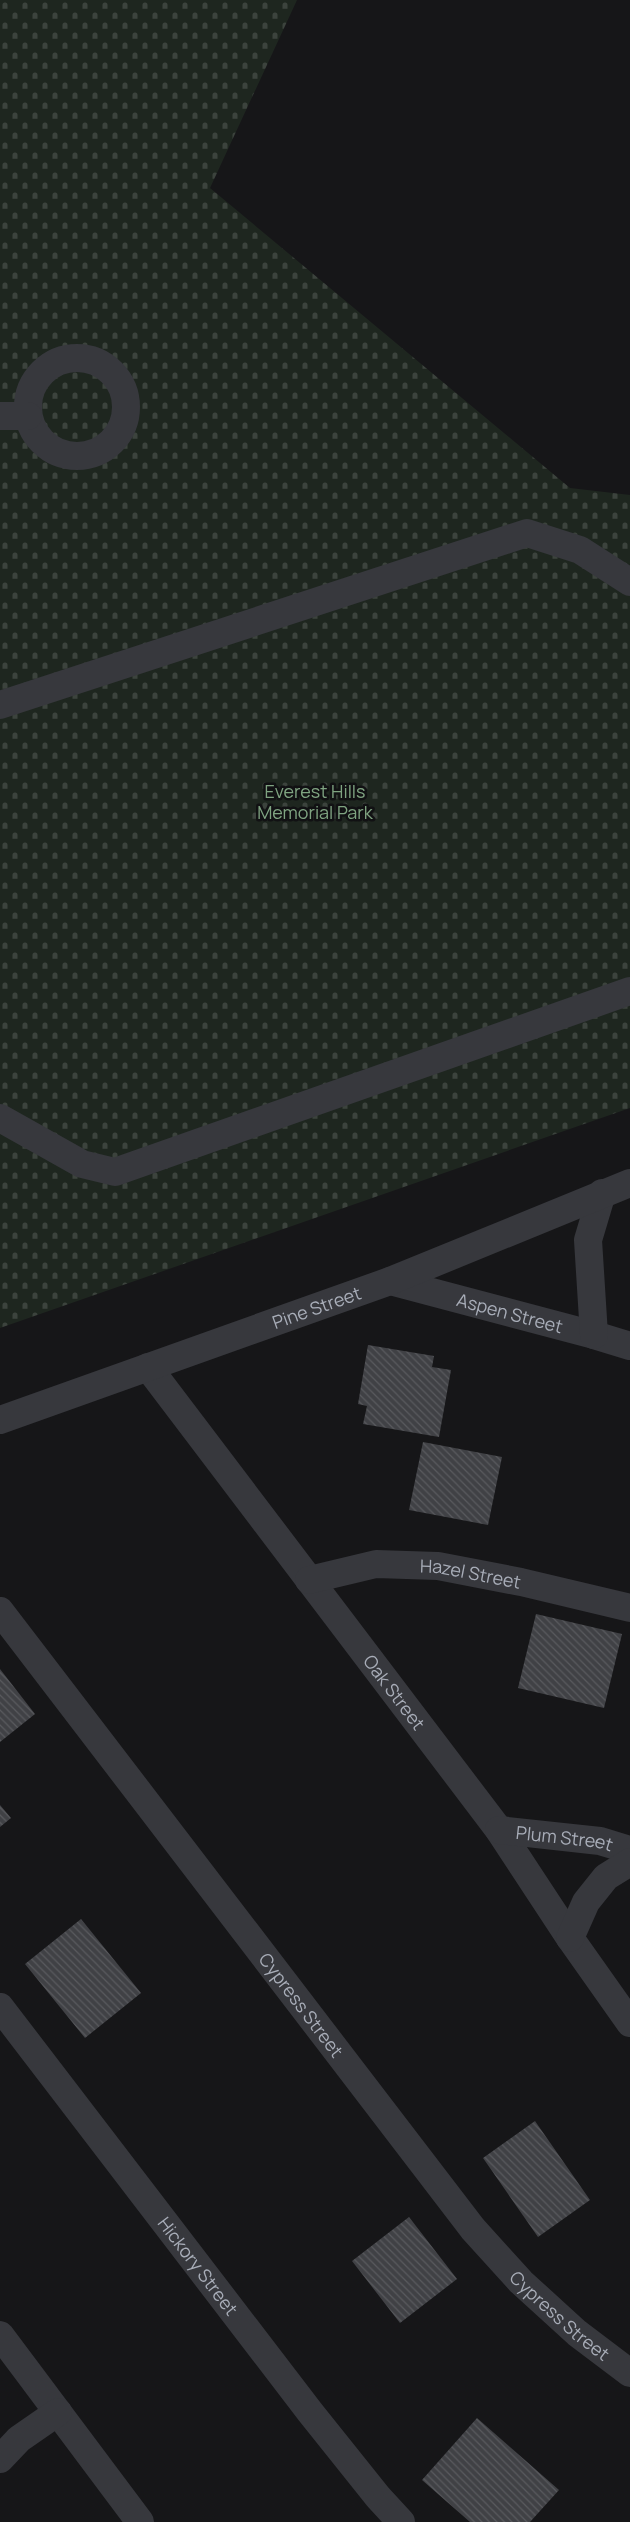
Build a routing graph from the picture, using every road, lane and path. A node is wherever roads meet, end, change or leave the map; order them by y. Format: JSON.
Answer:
{"nodes":[{"id":1,"x":0,"y":416,"type":"edge"},
{"id":2,"x":28,"y":416,"type":"dead end"},
{"id":3,"x":630,"y":582,"type":"edge"},
{"id":4,"x":0,"y":705,"type":"edge"},
{"id":5,"x":630,"y":991,"type":"edge"},
{"id":6,"x":0,"y":1118,"type":"edge"},
{"id":7,"x":630,"y":1183,"type":"edge"},
{"id":8,"x":602,"y":1193,"type":"junction"},
{"id":9,"x":390,"y":1281,"type":"junction"},
{"id":10,"x":594,"y":1335,"type":"junction"},
{"id":11,"x":630,"y":1346,"type":"edge"},
{"id":12,"x":148,"y":1367,"type":"junction"},
{"id":13,"x":0,"y":1420,"type":"edge"},
{"id":14,"x":310,"y":1580,"type":"junction"},
{"id":15,"x":630,"y":1608,"type":"edge"},
{"id":16,"x":0,"y":1611,"type":"edge"},
{"id":17,"x":499,"y":1830,"type":"junction"},
{"id":18,"x":630,"y":1850,"type":"edge"},
{"id":19,"x":630,"y":1862,"type":"edge"},
{"id":20,"x":570,"y":1938,"type":"junction"},
{"id":21,"x":0,"y":2008,"type":"edge"},
{"id":22,"x":630,"y":2023,"type":"edge"},
{"id":23,"x":0,"y":2335,"type":"edge"},
{"id":24,"x":630,"y":2373,"type":"edge"},
{"id":25,"x":58,"y":2412,"type":"junction"},
{"id":26,"x":0,"y":2459,"type":"edge"},
{"id":27,"x":140,"y":2522,"type":"edge"},
{"id":28,"x":402,"y":2522,"type":"edge"}],
"edges":[{"from":1,"to":2,"type":"street"},
{"from":3,"to":4,"type":"street"},
{"from":5,"to":6,"type":"street"},
{"from":7,"to":8,"type":"street","name":"Pine Street"},
{"from":8,"to":9,"type":"street","name":"Pine Street"},
{"from":8,"to":10,"type":"street"},
{"from":9,"to":10,"type":"street","name":"Aspen Street"},
{"from":9,"to":12,"type":"street","name":"Pine Street"},
{"from":10,"to":11,"type":"street","name":"Aspen Street"},
{"from":12,"to":13,"type":"street","name":"Pine Street"},
{"from":12,"to":14,"type":"street","name":"Oak Street"},
{"from":14,"to":15,"type":"street","name":"Hazel Street"},
{"from":14,"to":17,"type":"street","name":"Oak Street"},
{"from":16,"to":24,"type":"street","name":"Cypress Street"},
{"from":17,"to":18,"type":"street","name":"Plum Street"},
{"from":17,"to":20,"type":"street","name":"Oak Street"},
{"from":19,"to":20,"type":"street","name":"Plum Street"},
{"from":20,"to":22,"type":"street","name":"Oak Street"},
{"from":21,"to":28,"type":"street","name":"Hickory Street"},
{"from":23,"to":25,"type":"street"},
{"from":25,"to":26,"type":"street"},
{"from":25,"to":27,"type":"street"}]}
